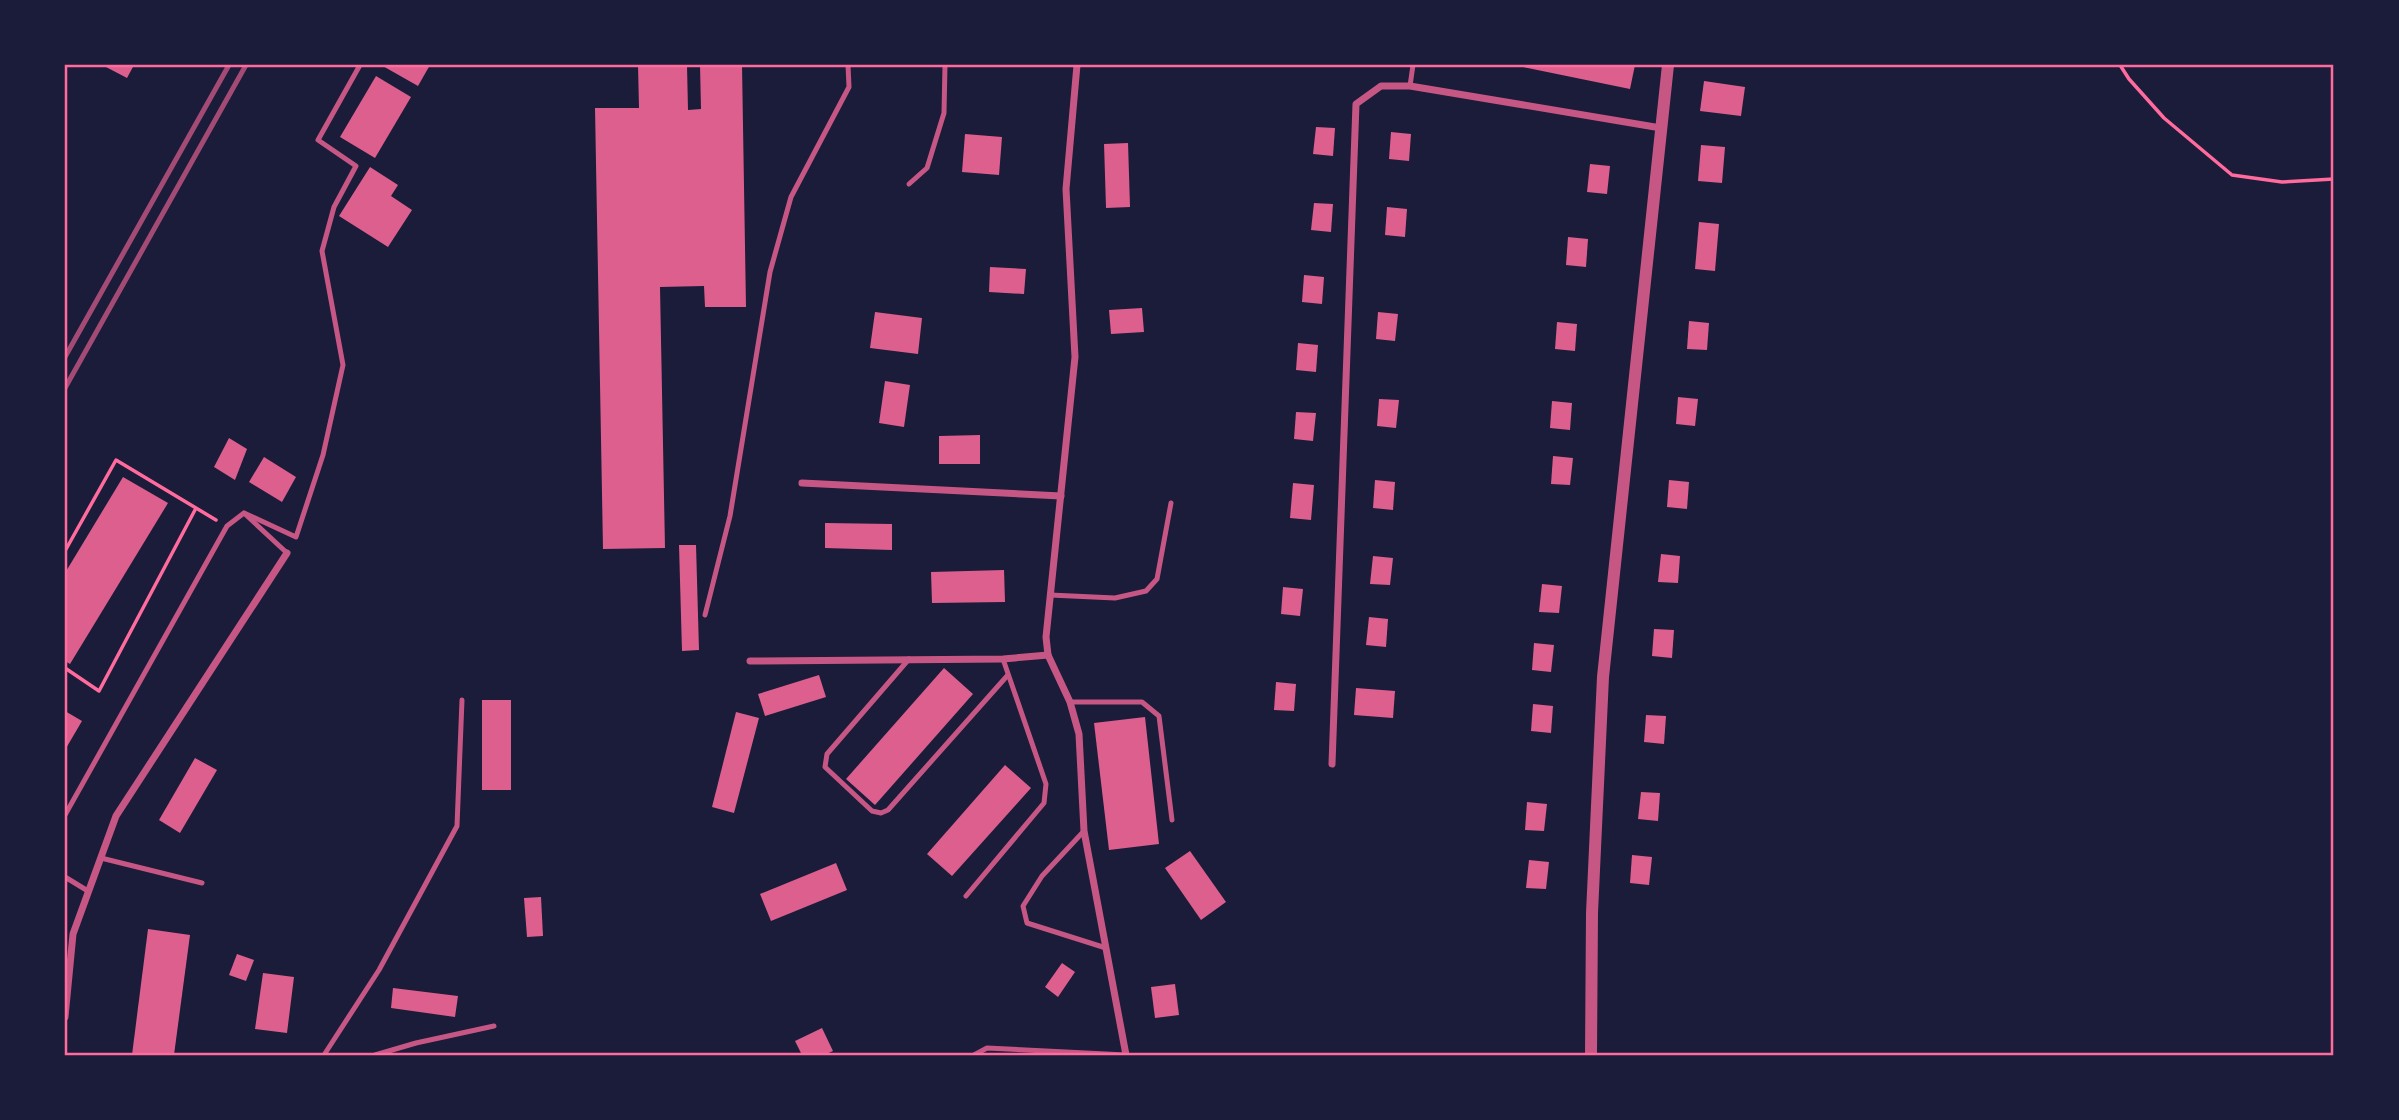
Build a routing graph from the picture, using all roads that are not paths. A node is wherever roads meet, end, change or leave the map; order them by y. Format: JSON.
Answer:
{"nodes":[{"id":1,"x":360,"y":65,"type":"edge"},
{"id":2,"x":848,"y":65,"type":"edge"},
{"id":3,"x":946,"y":65,"type":"edge"},
{"id":4,"x":1077,"y":65,"type":"edge"},
{"id":5,"x":1413,"y":65,"type":"edge"},
{"id":6,"x":1668,"y":65,"type":"edge"},
{"id":7,"x":1410,"y":86,"type":"junction"},
{"id":8,"x":1661,"y":128,"type":"junction"},
{"id":9,"x":909,"y":184,"type":"dead end"},
{"id":10,"x":802,"y":483,"type":"dead end"},
{"id":11,"x":1060,"y":496,"type":"junction"},
{"id":12,"x":1171,"y":503,"type":"dead end"},
{"id":13,"x":244,"y":513,"type":"junction"},
{"id":14,"x":287,"y":554,"type":"joint"},
{"id":15,"x":1050,"y":595,"type":"junction"},
{"id":16,"x":705,"y":615,"type":"dead end"},
{"id":17,"x":1048,"y":655,"type":"junction"},
{"id":18,"x":909,"y":659,"type":"junction"},
{"id":19,"x":1003,"y":659,"type":"junction"},
{"id":20,"x":750,"y":661,"type":"dead end"},
{"id":21,"x":1007,"y":676,"type":"junction"},
{"id":22,"x":462,"y":700,"type":"dead end"},
{"id":23,"x":1070,"y":702,"type":"junction"},
{"id":24,"x":1332,"y":764,"type":"dead end"},
{"id":25,"x":65,"y":815,"type":"edge"},
{"id":26,"x":1172,"y":820,"type":"dead end"},
{"id":27,"x":1084,"y":831,"type":"junction"},
{"id":28,"x":101,"y":858,"type":"junction"},
{"id":29,"x":65,"y":877,"type":"edge"},
{"id":30,"x":202,"y":883,"type":"dead end"},
{"id":31,"x":89,"y":891,"type":"junction"},
{"id":32,"x":966,"y":896,"type":"dead end"},
{"id":33,"x":1106,"y":948,"type":"junction"},
{"id":34,"x":65,"y":1017,"type":"edge"},
{"id":35,"x":494,"y":1026,"type":"dead end"},
{"id":36,"x":324,"y":1055,"type":"edge"},
{"id":37,"x":375,"y":1055,"type":"edge"},
{"id":38,"x":974,"y":1055,"type":"edge"},
{"id":39,"x":1127,"y":1055,"type":"edge"},
{"id":40,"x":1591,"y":1055,"type":"edge"}],
"edges":[{"from":1,"to":13,"type":"lane"},
{"from":2,"to":16,"type":"lane"},
{"from":3,"to":9,"type":"lane"},
{"from":4,"to":11,"type":"street"},
{"from":5,"to":7,"type":"lane"},
{"from":6,"to":8,"type":"street"},
{"from":7,"to":8,"type":"street"},
{"from":7,"to":24,"type":"street"},
{"from":8,"to":40,"type":"street"},
{"from":10,"to":11,"type":"street"},
{"from":11,"to":15,"type":"street"},
{"from":12,"to":15,"type":"lane"},
{"from":13,"to":14,"type":"lane"},
{"from":13,"to":25,"type":"lane"},
{"from":14,"to":28,"type":"street"},
{"from":15,"to":17,"type":"street"},
{"from":17,"to":19,"type":"street"},
{"from":17,"to":23,"type":"street"},
{"from":18,"to":19,"type":"street"},
{"from":18,"to":20,"type":"street"},
{"from":18,"to":21,"type":"lane"},
{"from":19,"to":21,"type":"lane"},
{"from":21,"to":32,"type":"lane"},
{"from":22,"to":36,"type":"lane"},
{"from":23,"to":26,"type":"lane"},
{"from":23,"to":27,"type":"street"},
{"from":27,"to":33,"type":"street"},
{"from":27,"to":33,"type":"lane"},
{"from":28,"to":30,"type":"lane"},
{"from":28,"to":31,"type":"street"},
{"from":29,"to":31,"type":"lane"},
{"from":31,"to":34,"type":"street"},
{"from":33,"to":39,"type":"street"},
{"from":35,"to":37,"type":"lane"},
{"from":38,"to":39,"type":"lane"}]}
